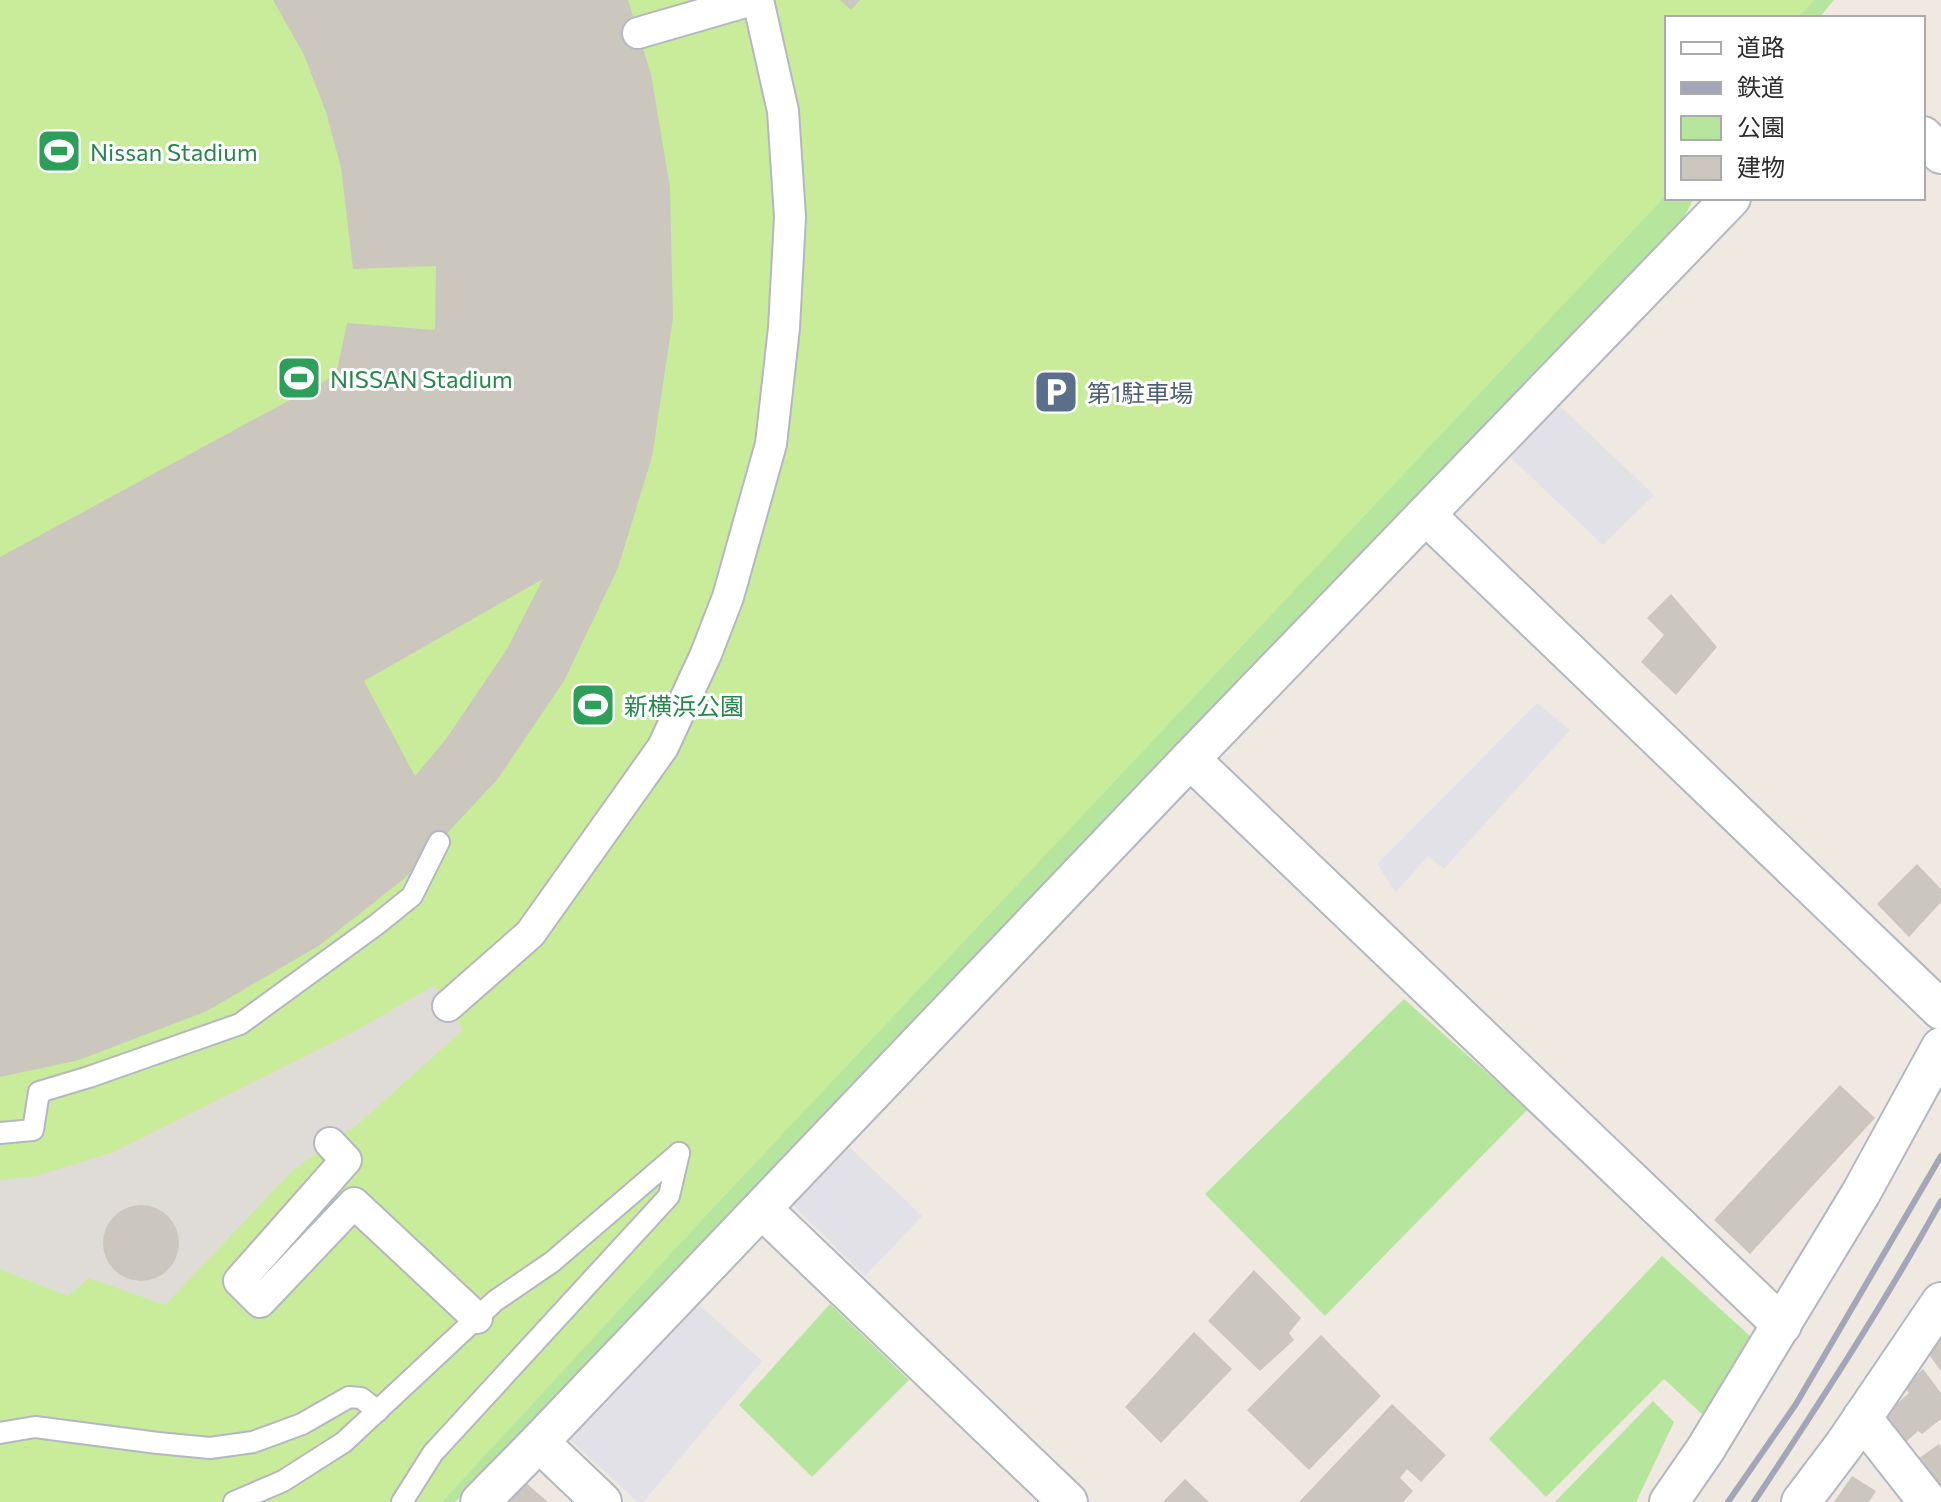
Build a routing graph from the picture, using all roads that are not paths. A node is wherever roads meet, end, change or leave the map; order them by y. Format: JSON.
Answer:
{"nodes":[{"id":1,"x":755,"y":0,"type":"edge"},
{"id":2,"x":638,"y":33,"type":"dead end"},
{"id":3,"x":1925,"y":138,"type":"edge"},
{"id":4,"x":1941,"y":154,"type":"edge"},
{"id":5,"x":1729,"y":200,"type":"edge"},
{"id":6,"x":1426,"y":515,"type":"junction"},
{"id":7,"x":1190,"y":759,"type":"junction"},
{"id":8,"x":439,"y":842,"type":"dead end"},
{"id":9,"x":448,"y":1006,"type":"dead end"},
{"id":10,"x":1941,"y":1010,"type":"edge"},
{"id":11,"x":1941,"y":1048,"type":"edge"},
{"id":12,"x":0,"y":1133,"type":"edge"},
{"id":13,"x":338,"y":1152,"type":"dead end"},
{"id":14,"x":762,"y":1209,"type":"junction"},
{"id":15,"x":1941,"y":1302,"type":"edge"},
{"id":16,"x":477,"y":1318,"type":"junction"},
{"id":17,"x":1782,"y":1325,"type":"junction"},
{"id":18,"x":378,"y":1411,"type":"junction"},
{"id":19,"x":1862,"y":1418,"type":"junction"},
{"id":20,"x":0,"y":1433,"type":"edge"},
{"id":21,"x":539,"y":1442,"type":"junction"},
{"id":22,"x":234,"y":1502,"type":"edge"},
{"id":23,"x":402,"y":1502,"type":"edge"},
{"id":24,"x":480,"y":1502,"type":"edge"},
{"id":25,"x":602,"y":1502,"type":"edge"},
{"id":26,"x":1068,"y":1502,"type":"edge"},
{"id":27,"x":1669,"y":1502,"type":"edge"},
{"id":28,"x":1801,"y":1502,"type":"edge"},
{"id":29,"x":1928,"y":1502,"type":"edge"}],
"edges":[{"from":1,"to":2,"type":"street"},
{"from":1,"to":9,"type":"street"},
{"from":3,"to":4,"type":"street"},
{"from":5,"to":6,"type":"street"},
{"from":6,"to":7,"type":"street"},
{"from":6,"to":10,"type":"street"},
{"from":7,"to":14,"type":"street"},
{"from":7,"to":17,"type":"street"},
{"from":8,"to":12,"type":"lane"},
{"from":11,"to":17,"type":"street"},
{"from":13,"to":16,"type":"street"},
{"from":14,"to":21,"type":"street"},
{"from":14,"to":26,"type":"street"},
{"from":15,"to":19,"type":"street"},
{"from":16,"to":18,"type":"lane"},
{"from":16,"to":23,"type":"lane"},
{"from":17,"to":27,"type":"street"},
{"from":18,"to":20,"type":"lane"},
{"from":18,"to":22,"type":"lane"},
{"from":19,"to":28,"type":"street"},
{"from":19,"to":29,"type":"street"},
{"from":21,"to":24,"type":"street"},
{"from":21,"to":25,"type":"street"}]}
